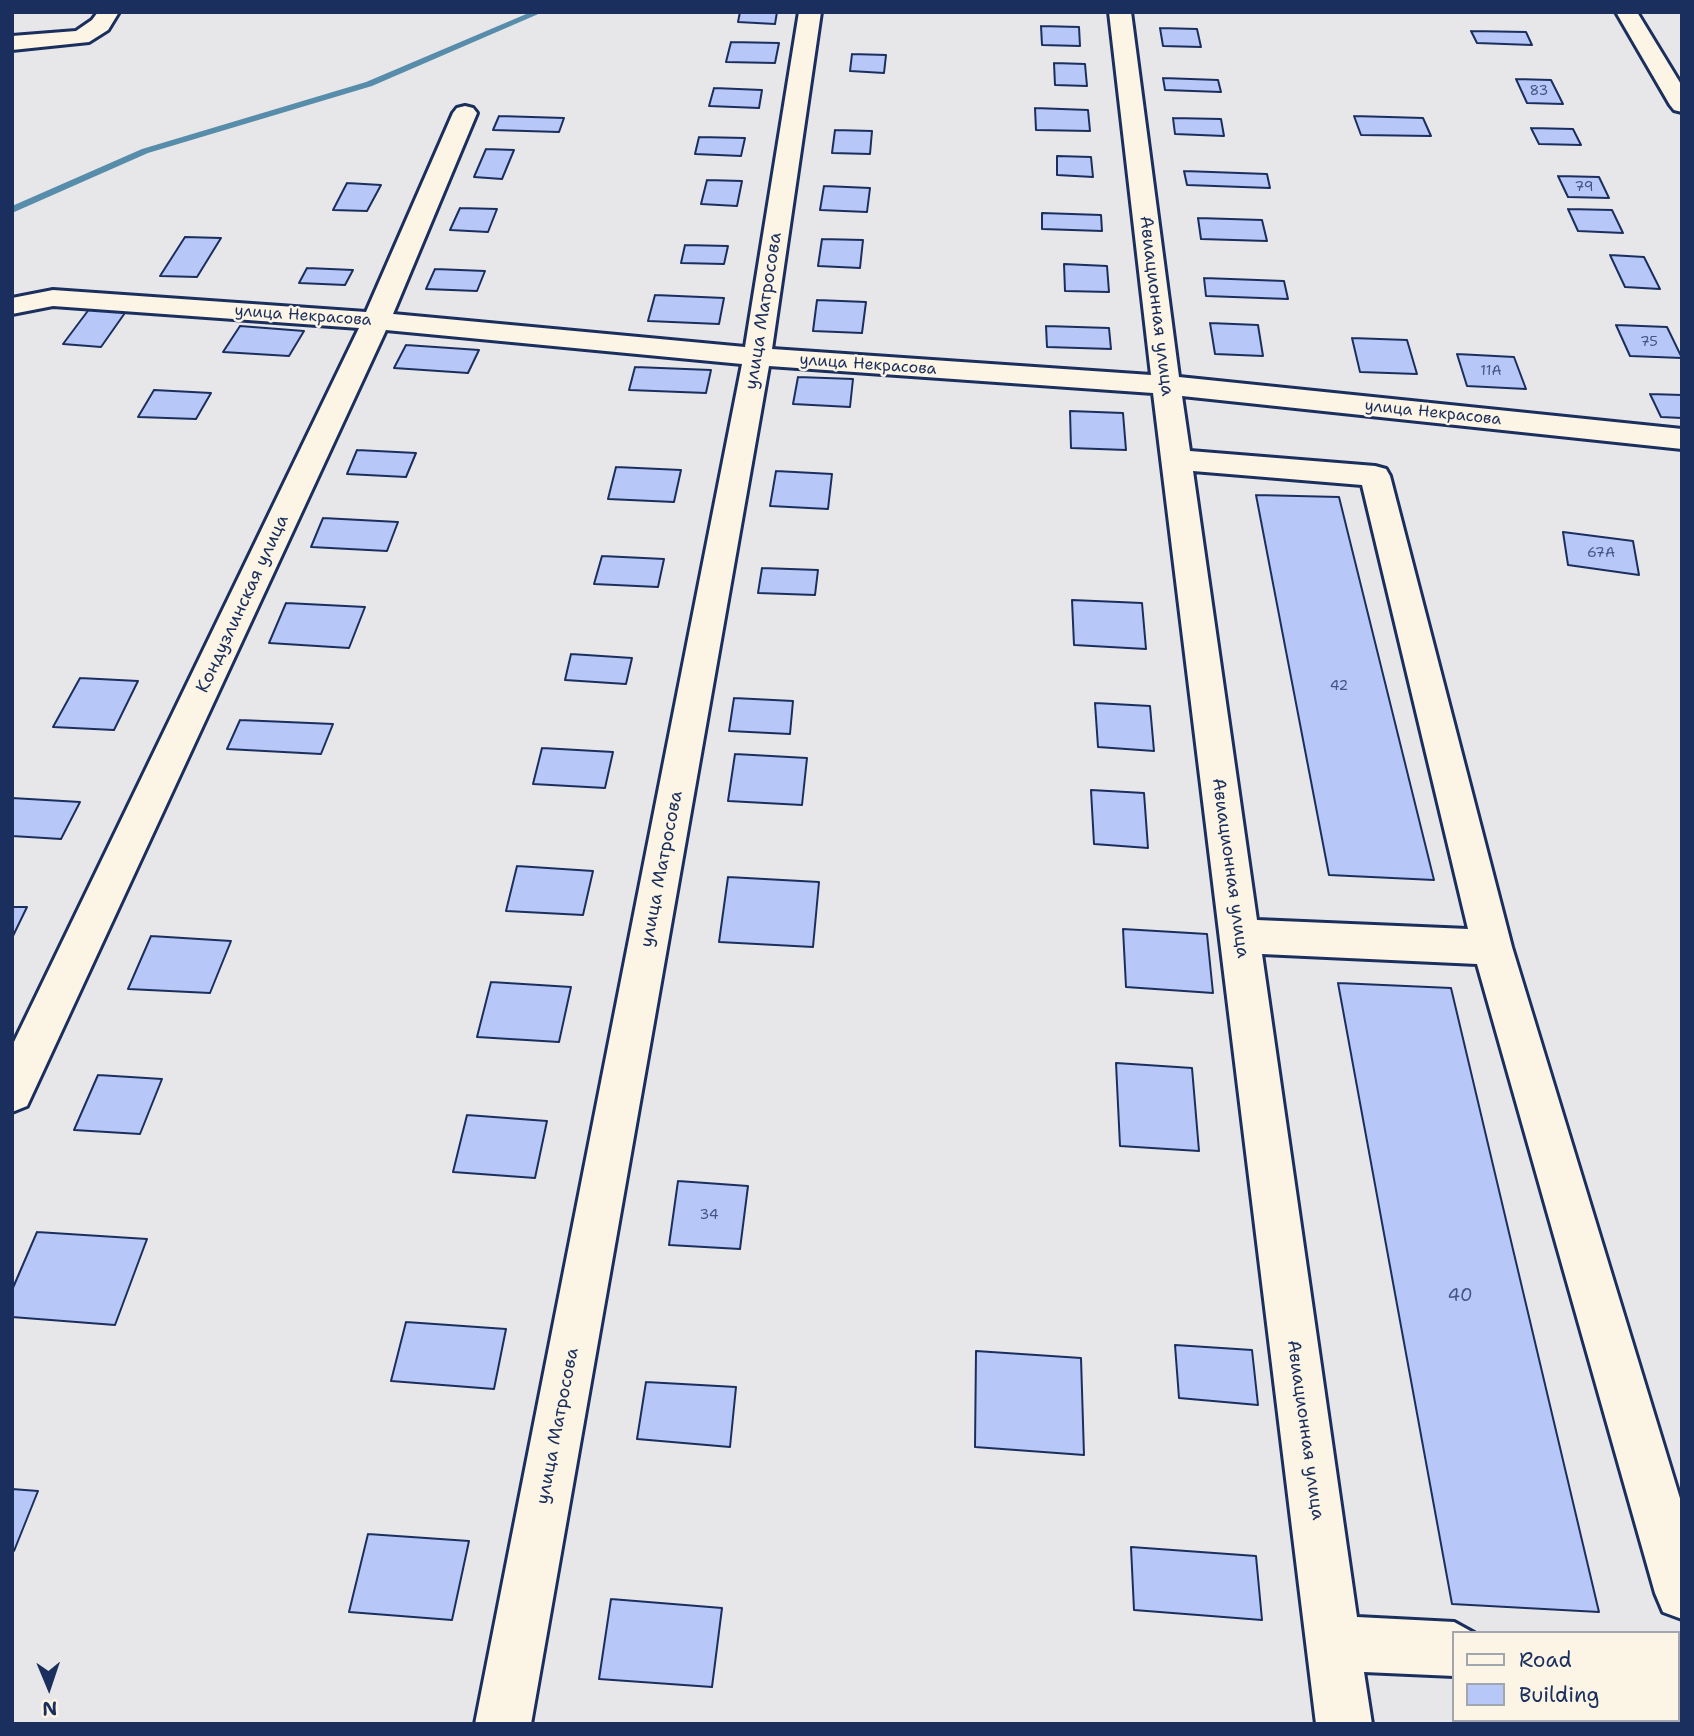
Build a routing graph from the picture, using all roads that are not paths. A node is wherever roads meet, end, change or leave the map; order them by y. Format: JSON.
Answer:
{"nodes":[{"id":1,"x":109,"y":12,"type":"edge"},
{"id":2,"x":810,"y":12,"type":"edge"},
{"id":3,"x":1120,"y":12,"type":"edge"},
{"id":4,"x":1626,"y":12,"type":"edge"},
{"id":5,"x":12,"y":43,"type":"edge"},
{"id":6,"x":1682,"y":106,"type":"edge"},
{"id":7,"x":465,"y":113,"type":"dead end"},
{"id":8,"x":12,"y":306,"type":"edge"},
{"id":9,"x":376,"y":321,"type":"junction"},
{"id":10,"x":757,"y":357,"type":"junction"},
{"id":11,"x":1166,"y":385,"type":"junction"},
{"id":12,"x":1682,"y":439,"type":"edge"},
{"id":13,"x":1176,"y":460,"type":"junction"},
{"id":14,"x":1239,"y":936,"type":"junction"},
{"id":15,"x":1492,"y":947,"type":"junction"},
{"id":16,"x":12,"y":1092,"type":"edge"},
{"id":17,"x":1682,"y":1593,"type":"edge"},
{"id":18,"x":1334,"y":1643,"type":"junction"},
{"id":19,"x":1452,"y":1649,"type":"edge"},
{"id":20,"x":503,"y":1724,"type":"edge"},
{"id":21,"x":1344,"y":1724,"type":"edge"}],
"edges":[{"from":1,"to":5,"type":"street"},
{"from":2,"to":10,"type":"street","name":"улица Матросова"},
{"from":3,"to":11,"type":"street","name":"Авиационная улица"},
{"from":4,"to":6,"type":"street"},
{"from":7,"to":9,"type":"street","name":"Кондузлинская улица"},
{"from":8,"to":9,"type":"street","name":"улица Некрасова"},
{"from":9,"to":10,"type":"street","name":"улица Некрасова"},
{"from":9,"to":16,"type":"street","name":"Кондузлинская улица"},
{"from":10,"to":11,"type":"street","name":"улица Некрасова"},
{"from":10,"to":20,"type":"street","name":"улица Матросова"},
{"from":11,"to":12,"type":"street","name":"улица Некрасова"},
{"from":11,"to":13,"type":"street","name":"Авиационная улица"},
{"from":13,"to":14,"type":"street","name":"Авиационная улица"},
{"from":13,"to":15,"type":"street"},
{"from":14,"to":15,"type":"street"},
{"from":14,"to":18,"type":"street","name":"Авиационная улица"},
{"from":15,"to":17,"type":"street"},
{"from":18,"to":19,"type":"street"},
{"from":18,"to":21,"type":"street","name":"Авиационная улица"}]}
